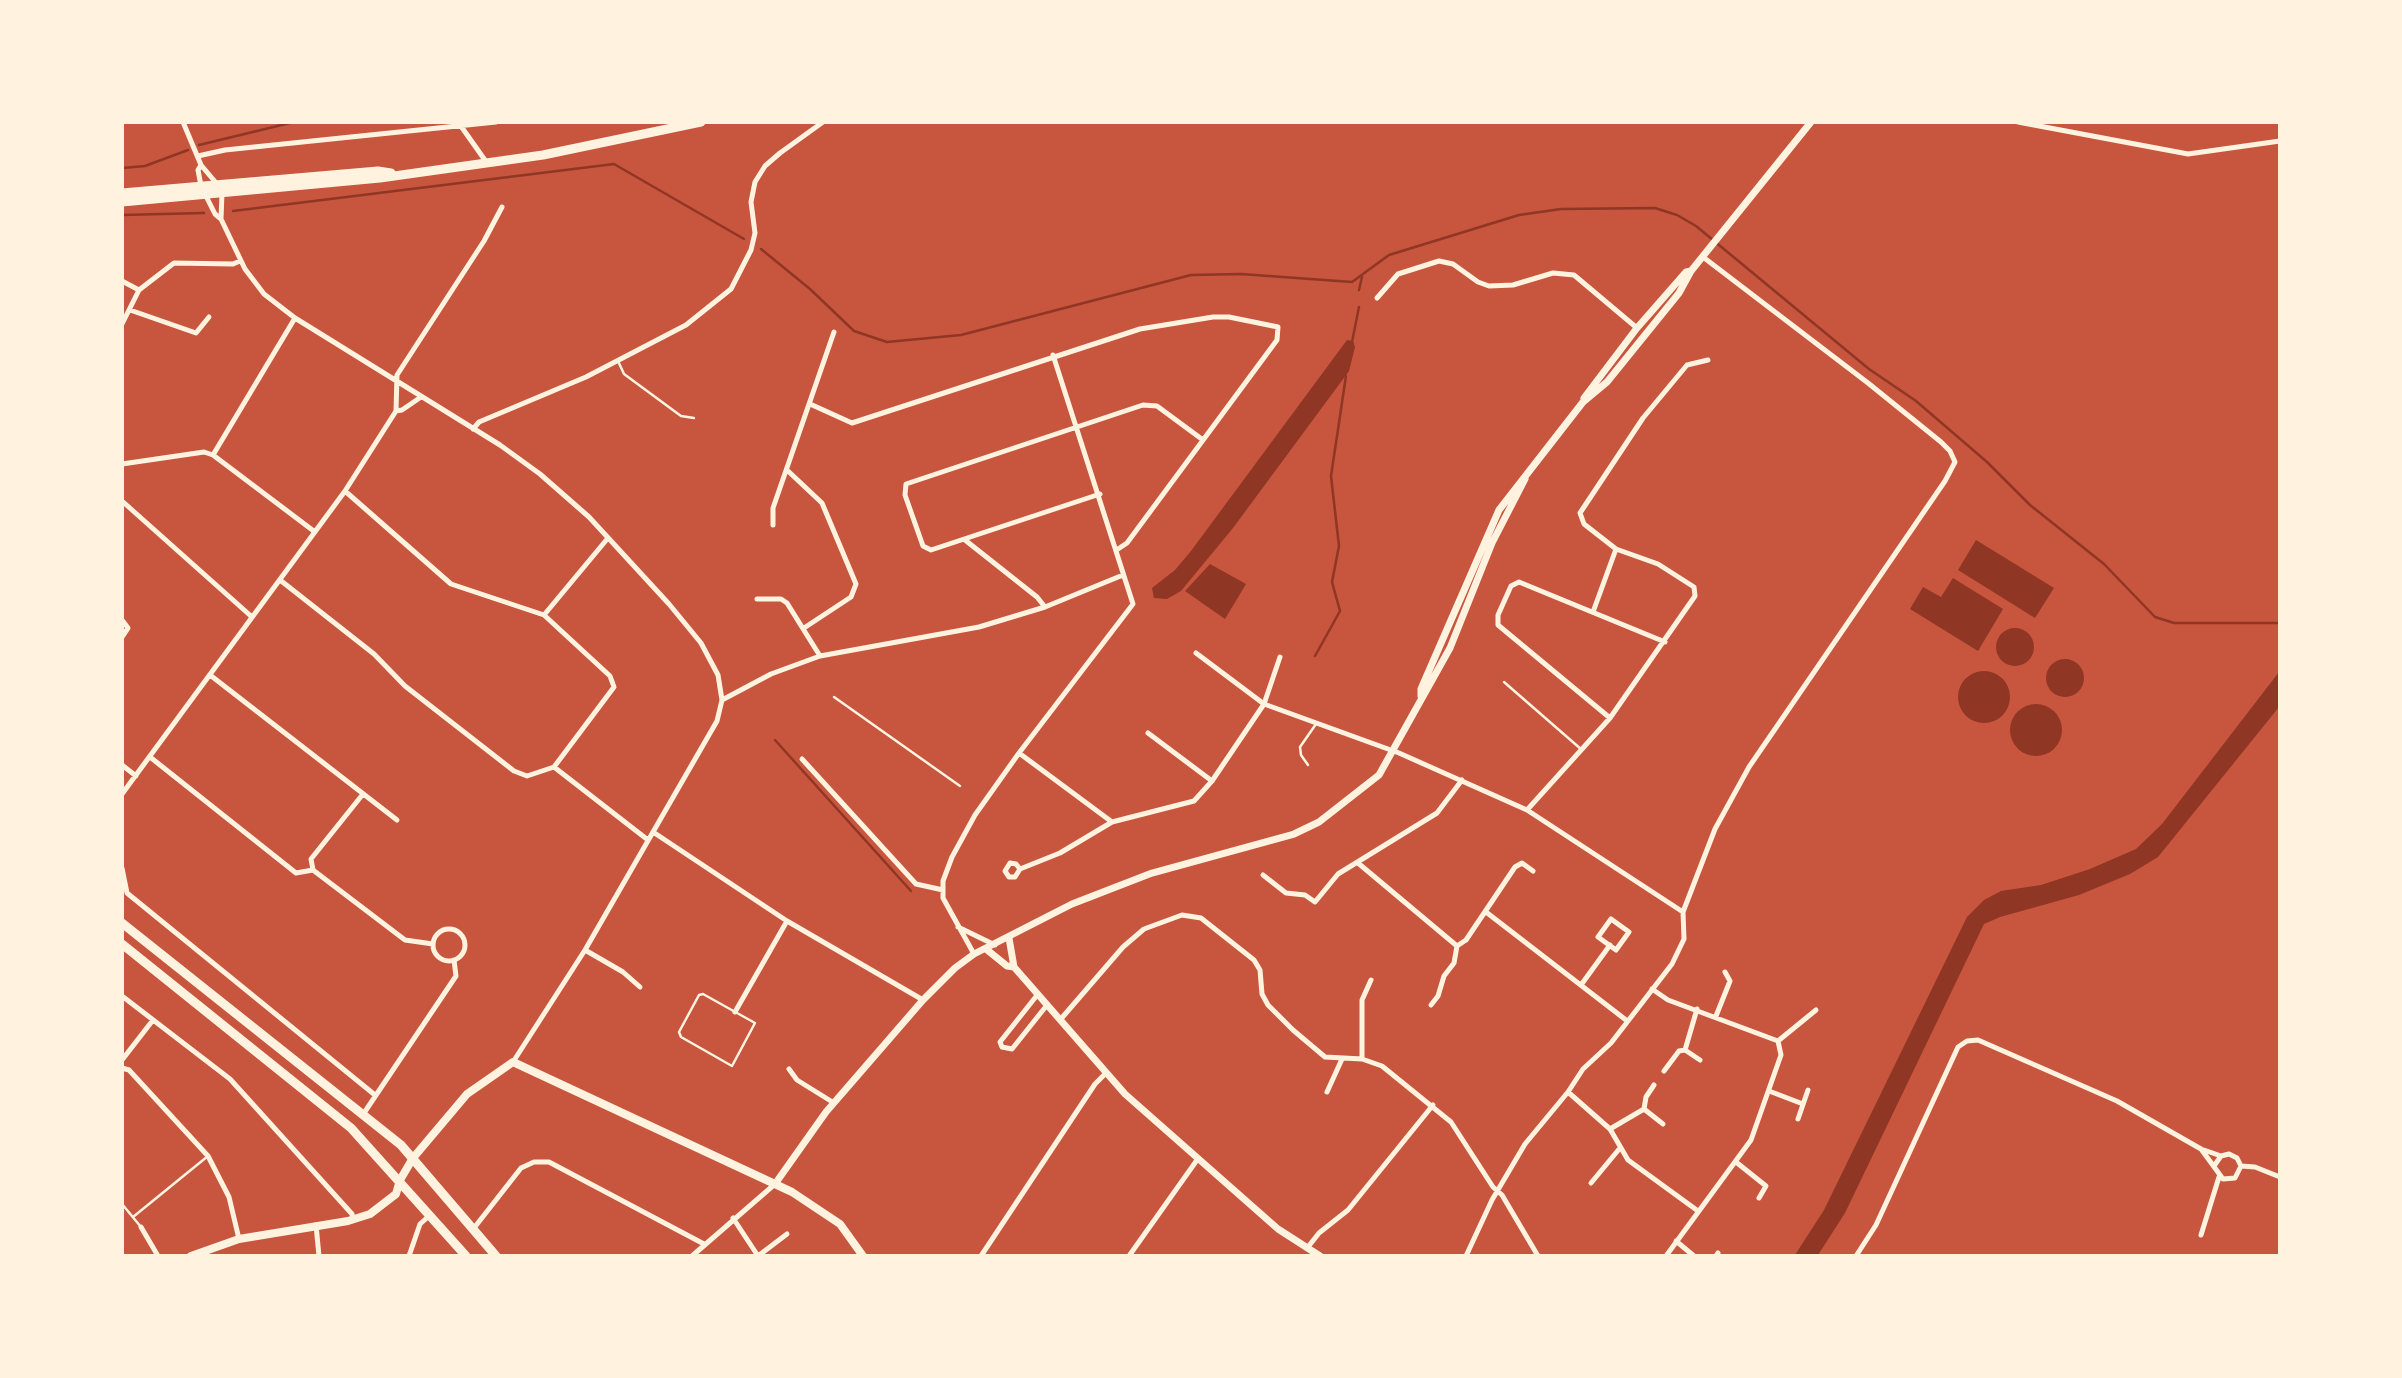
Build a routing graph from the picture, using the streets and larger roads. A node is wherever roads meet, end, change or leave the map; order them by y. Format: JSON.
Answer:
{"nodes":[{"id":1,"x":183,"y":122,"type":"edge"},
{"id":2,"x":496,"y":122,"type":"edge"},
{"id":3,"x":701,"y":122,"type":"edge"},
{"id":4,"x":823,"y":122,"type":"edge"},
{"id":5,"x":1811,"y":122,"type":"edge"},
{"id":6,"x":2018,"y":122,"type":"edge"},
{"id":7,"x":461,"y":125,"type":"edge"},
{"id":8,"x":2280,"y":141,"type":"edge"},
{"id":9,"x":198,"y":156,"type":"junction"},
{"id":10,"x":487,"y":163,"type":"junction"},
{"id":11,"x":201,"y":165,"type":"junction"},
{"id":12,"x":201,"y":186,"type":"junction"},
{"id":13,"x":220,"y":188,"type":"junction"},
{"id":14,"x":122,"y":193,"type":"edge"},
{"id":15,"x":206,"y":196,"type":"junction"},
{"id":16,"x":122,"y":202,"type":"edge"},
{"id":17,"x":502,"y":207,"type":"dead end"},
{"id":18,"x":221,"y":219,"type":"junction"},
{"id":19,"x":1705,"y":253,"type":"junction"},
{"id":20,"x":240,"y":261,"type":"junction"},
{"id":21,"x":1691,"y":271,"type":"junction"},
{"id":22,"x":122,"y":281,"type":"edge"},
{"id":23,"x":139,"y":290,"type":"junction"},
{"id":24,"x":1377,"y":298,"type":"dead end"},
{"id":25,"x":130,"y":310,"type":"junction"},
{"id":26,"x":209,"y":317,"type":"dead end"},
{"id":27,"x":295,"y":318,"type":"junction"},
{"id":28,"x":122,"y":324,"type":"edge"},
{"id":29,"x":1637,"y":328,"type":"junction"},
{"id":30,"x":834,"y":332,"type":"dead end"},
{"id":31,"x":1645,"y":335,"type":"junction"},
{"id":32,"x":1053,"y":355,"type":"junction"},
{"id":33,"x":1708,"y":360,"type":"dead end"},
{"id":34,"x":398,"y":382,"type":"junction"},
{"id":35,"x":421,"y":397,"type":"junction"},
{"id":36,"x":1583,"y":402,"type":"junction"},
{"id":37,"x":810,"y":404,"type":"junction"},
{"id":38,"x":396,"y":411,"type":"junction"},
{"id":39,"x":1076,"y":426,"type":"junction"},
{"id":40,"x":473,"y":429,"type":"junction"},
{"id":41,"x":1203,"y":440,"type":"junction"},
{"id":42,"x":214,"y":455,"type":"junction"},
{"id":43,"x":122,"y":464,"type":"edge"},
{"id":44,"x":788,"y":471,"type":"junction"},
{"id":45,"x":1525,"y":479,"type":"junction"},
{"id":46,"x":345,"y":491,"type":"junction"},
{"id":47,"x":1100,"y":494,"type":"junction"},
{"id":48,"x":122,"y":501,"type":"edge"},
{"id":49,"x":1499,"y":510,"type":"junction"},
{"id":50,"x":1507,"y":514,"type":"junction"},
{"id":51,"x":773,"y":525,"type":"dead end"},
{"id":52,"x":315,"y":532,"type":"junction"},
{"id":53,"x":608,"y":538,"type":"junction"},
{"id":54,"x":965,"y":540,"type":"junction"},
{"id":55,"x":1118,"y":549,"type":"junction"},
{"id":56,"x":1616,"y":550,"type":"junction"},
{"id":57,"x":1123,"y":575,"type":"junction"},
{"id":58,"x":280,"y":580,"type":"junction"},
{"id":59,"x":757,"y":599,"type":"dead end"},
{"id":60,"x":1045,"y":607,"type":"junction"},
{"id":61,"x":1593,"y":612,"type":"junction"},
{"id":62,"x":544,"y":615,"type":"junction"},
{"id":63,"x":253,"y":617,"type":"junction"},
{"id":64,"x":122,"y":620,"type":"edge"},
{"id":65,"x":804,"y":628,"type":"junction"},
{"id":66,"x":1446,"y":632,"type":"junction"},
{"id":67,"x":1455,"y":634,"type":"junction"},
{"id":68,"x":122,"y":637,"type":"edge"},
{"id":69,"x":1665,"y":642,"type":"junction"},
{"id":70,"x":1196,"y":653,"type":"dead end"},
{"id":71,"x":820,"y":656,"type":"junction"},
{"id":72,"x":1280,"y":657,"type":"dead end"},
{"id":73,"x":210,"y":675,"type":"junction"},
{"id":74,"x":1421,"y":696,"type":"junction"},
{"id":75,"x":722,"y":700,"type":"junction"},
{"id":76,"x":1264,"y":704,"type":"junction"},
{"id":77,"x":1610,"y":718,"type":"junction"},
{"id":78,"x":1148,"y":733,"type":"dead end"},
{"id":79,"x":1392,"y":750,"type":"junction"},
{"id":80,"x":1020,"y":753,"type":"junction"},
{"id":81,"x":150,"y":757,"type":"junction"},
{"id":82,"x":802,"y":759,"type":"dead end"},
{"id":83,"x":122,"y":765,"type":"edge"},
{"id":84,"x":554,"y":767,"type":"junction"},
{"id":85,"x":136,"y":776,"type":"junction"},
{"id":86,"x":1462,"y":780,"type":"junction"},
{"id":87,"x":1212,"y":782,"type":"junction"},
{"id":88,"x":122,"y":794,"type":"edge"},
{"id":89,"x":362,"y":794,"type":"junction"},
{"id":90,"x":1527,"y":810,"type":"junction"},
{"id":91,"x":397,"y":820,"type":"dead end"},
{"id":92,"x":1112,"y":822,"type":"junction"},
{"id":93,"x":653,"y":832,"type":"junction"},
{"id":94,"x":648,"y":840,"type":"junction"},
{"id":95,"x":1358,"y":863,"type":"junction"},
{"id":96,"x":122,"y":868,"type":"edge"},
{"id":97,"x":1020,"y":869,"type":"dead end"},
{"id":98,"x":313,"y":870,"type":"junction"},
{"id":99,"x":1533,"y":871,"type":"dead end"},
{"id":100,"x":1263,"y":875,"type":"dead end"},
{"id":101,"x":943,"y":890,"type":"junction"},
{"id":102,"x":1486,"y":912,"type":"junction"},
{"id":103,"x":1684,"y":912,"type":"junction"},
{"id":104,"x":787,"y":921,"type":"junction"},
{"id":105,"x":122,"y":923,"type":"edge"},
{"id":106,"x":958,"y":926,"type":"junction"},
{"id":107,"x":1009,"y":938,"type":"junction"},
{"id":108,"x":122,"y":944,"type":"edge"},
{"id":109,"x":433,"y":944,"type":"junction"},
{"id":110,"x":995,"y":945,"type":"junction"},
{"id":111,"x":1610,"y":945,"type":"junction"},
{"id":112,"x":1458,"y":946,"type":"junction"},
{"id":113,"x":986,"y":949,"type":"junction"},
{"id":114,"x":585,"y":950,"type":"junction"},
{"id":115,"x":974,"y":954,"type":"junction"},
{"id":116,"x":454,"y":960,"type":"junction"},
{"id":117,"x":1014,"y":967,"type":"junction"},
{"id":118,"x":1725,"y":972,"type":"dead end"},
{"id":119,"x":1371,"y":980,"type":"dead end"},
{"id":120,"x":1581,"y":985,"type":"junction"},
{"id":121,"x":640,"y":987,"type":"dead end"},
{"id":122,"x":1651,"y":989,"type":"junction"},
{"id":123,"x":1038,"y":994,"type":"junction"},
{"id":124,"x":122,"y":996,"type":"edge"},
{"id":125,"x":923,"y":1000,"type":"junction"},
{"id":126,"x":1047,"y":1005,"type":"junction"},
{"id":127,"x":1431,"y":1005,"type":"dead end"},
{"id":128,"x":1697,"y":1009,"type":"junction"},
{"id":129,"x":1816,"y":1010,"type":"dead end"},
{"id":130,"x":735,"y":1012,"type":"road end"},
{"id":131,"x":1717,"y":1016,"type":"junction"},
{"id":132,"x":153,"y":1020,"type":"junction"},
{"id":133,"x":1060,"y":1020,"type":"junction"},
{"id":134,"x":1626,"y":1020,"type":"junction"},
{"id":135,"x":1778,"y":1041,"type":"junction"},
{"id":136,"x":1685,"y":1050,"type":"junction"},
{"id":137,"x":122,"y":1059,"type":"edge"},
{"id":138,"x":1342,"y":1059,"type":"junction"},
{"id":139,"x":1362,"y":1059,"type":"junction"},
{"id":140,"x":1700,"y":1060,"type":"dead end"},
{"id":141,"x":513,"y":1062,"type":"junction"},
{"id":142,"x":122,"y":1068,"type":"edge"},
{"id":143,"x":789,"y":1069,"type":"dead end"},
{"id":144,"x":1664,"y":1071,"type":"dead end"},
{"id":145,"x":1106,"y":1073,"type":"junction"},
{"id":146,"x":1654,"y":1085,"type":"dead end"},
{"id":147,"x":1808,"y":1090,"type":"dead end"},
{"id":148,"x":1769,"y":1091,"type":"junction"},
{"id":149,"x":1327,"y":1092,"type":"dead end"},
{"id":150,"x":1568,"y":1092,"type":"junction"},
{"id":151,"x":375,"y":1095,"type":"junction"},
{"id":152,"x":834,"y":1103,"type":"junction"},
{"id":153,"x":1803,"y":1104,"type":"junction"},
{"id":154,"x":1433,"y":1105,"type":"junction"},
{"id":155,"x":1644,"y":1110,"type":"junction"},
{"id":156,"x":364,"y":1113,"type":"junction"},
{"id":157,"x":1798,"y":1119,"type":"dead end"},
{"id":158,"x":1663,"y":1124,"type":"dead end"},
{"id":159,"x":351,"y":1128,"type":"junction"},
{"id":160,"x":1610,"y":1129,"type":"junction"},
{"id":161,"x":1620,"y":1149,"type":"junction"},
{"id":162,"x":2201,"y":1149,"type":"junction"},
{"id":163,"x":2221,"y":1156,"type":"junction"},
{"id":164,"x":414,"y":1158,"type":"junction"},
{"id":165,"x":1197,"y":1160,"type":"junction"},
{"id":166,"x":1736,"y":1162,"type":"junction"},
{"id":167,"x":2214,"y":1166,"type":"junction"},
{"id":168,"x":2241,"y":1166,"type":"junction"},
{"id":169,"x":2219,"y":1177,"type":"junction"},
{"id":170,"x":2280,"y":1177,"type":"edge"},
{"id":171,"x":400,"y":1180,"type":"junction"},
{"id":172,"x":1591,"y":1183,"type":"dead end"},
{"id":173,"x":775,"y":1184,"type":"junction"},
{"id":174,"x":1498,"y":1191,"type":"junction"},
{"id":175,"x":1759,"y":1198,"type":"dead end"},
{"id":176,"x":1698,"y":1211,"type":"junction"},
{"id":177,"x":431,"y":1214,"type":"junction"},
{"id":178,"x":733,"y":1218,"type":"junction"},
{"id":179,"x":353,"y":1220,"type":"junction"},
{"id":180,"x":316,"y":1225,"type":"junction"},
{"id":181,"x":141,"y":1227,"type":"road end"},
{"id":182,"x":474,"y":1228,"type":"junction"},
{"id":183,"x":787,"y":1234,"type":"dead end"},
{"id":184,"x":2201,"y":1235,"type":"dead end"},
{"id":185,"x":239,"y":1239,"type":"junction"},
{"id":186,"x":1676,"y":1241,"type":"junction"},
{"id":187,"x":704,"y":1244,"type":"junction"},
{"id":188,"x":1308,"y":1247,"type":"junction"},
{"id":189,"x":158,"y":1255,"type":"edge"},
{"id":190,"x":191,"y":1255,"type":"edge"},
{"id":191,"x":319,"y":1255,"type":"edge"},
{"id":192,"x":409,"y":1255,"type":"edge"},
{"id":193,"x":466,"y":1255,"type":"edge"},
{"id":194,"x":496,"y":1255,"type":"edge"},
{"id":195,"x":692,"y":1255,"type":"edge"},
{"id":196,"x":758,"y":1255,"type":"edge"},
{"id":197,"x":863,"y":1255,"type":"edge"},
{"id":198,"x":981,"y":1255,"type":"edge"},
{"id":199,"x":1131,"y":1255,"type":"edge"},
{"id":200,"x":1320,"y":1255,"type":"edge"},
{"id":201,"x":1466,"y":1255,"type":"edge"},
{"id":202,"x":1538,"y":1255,"type":"edge"},
{"id":203,"x":1665,"y":1255,"type":"edge"},
{"id":204,"x":1693,"y":1255,"type":"edge"},
{"id":205,"x":1856,"y":1255,"type":"edge"}],
"edges":[{"from":1,"to":9,"type":"street"},
{"from":2,"to":7,"type":"street"},
{"from":3,"to":10,"type":"main road"},
{"from":4,"to":40,"type":"street"},
{"from":5,"to":19,"type":"street"},
{"from":6,"to":8,"type":"street"},
{"from":7,"to":9,"type":"street"},
{"from":7,"to":10,"type":"street"},
{"from":9,"to":11,"type":"street"},
{"from":10,"to":13,"type":"main road"},
{"from":11,"to":12,"type":"street"},
{"from":11,"to":13,"type":"street"},
{"from":12,"to":13,"type":"main road"},
{"from":12,"to":14,"type":"main road"},
{"from":12,"to":15,"type":"main road"},
{"from":13,"to":15,"type":"main road"},
{"from":13,"to":18,"type":"street"},
{"from":15,"to":16,"type":"main road"},
{"from":15,"to":18,"type":"street"},
{"from":17,"to":34,"type":"street"},
{"from":18,"to":20,"type":"street"},
{"from":19,"to":21,"type":"street"},
{"from":19,"to":103,"type":"street"},
{"from":20,"to":23,"type":"street"},
{"from":20,"to":27,"type":"street"},
{"from":21,"to":29,"type":"street"},
{"from":21,"to":31,"type":"street"},
{"from":22,"to":23,"type":"street"},
{"from":23,"to":25,"type":"street"},
{"from":24,"to":29,"type":"street"},
{"from":25,"to":26,"type":"street"},
{"from":25,"to":28,"type":"street"},
{"from":27,"to":34,"type":"street"},
{"from":27,"to":42,"type":"street"},
{"from":29,"to":31,"type":"street"},
{"from":29,"to":36,"type":"street"},
{"from":30,"to":37,"type":"street"},
{"from":31,"to":36,"type":"street"},
{"from":32,"to":37,"type":"street"},
{"from":32,"to":39,"type":"street"},
{"from":32,"to":41,"type":"street"},
{"from":33,"to":56,"type":"street"},
{"from":34,"to":35,"type":"street"},
{"from":34,"to":38,"type":"street"},
{"from":35,"to":38,"type":"street"},
{"from":35,"to":40,"type":"street"},
{"from":36,"to":45,"type":"street"},
{"from":37,"to":44,"type":"street"},
{"from":38,"to":46,"type":"street"},
{"from":39,"to":41,"type":"street"},
{"from":39,"to":47,"type":"street"},
{"from":39,"to":54,"type":"street"},
{"from":40,"to":53,"type":"street"},
{"from":41,"to":55,"type":"street"},
{"from":42,"to":43,"type":"street"},
{"from":42,"to":52,"type":"street"},
{"from":44,"to":51,"type":"street"},
{"from":44,"to":65,"type":"street"},
{"from":45,"to":49,"type":"street"},
{"from":45,"to":50,"type":"street"},
{"from":46,"to":52,"type":"street"},
{"from":46,"to":62,"type":"street"},
{"from":47,"to":54,"type":"street"},
{"from":47,"to":55,"type":"street"},
{"from":48,"to":63,"type":"street"},
{"from":49,"to":50,"type":"street"},
{"from":49,"to":66,"type":"street"},
{"from":50,"to":67,"type":"street"},
{"from":52,"to":58,"type":"street"},
{"from":53,"to":62,"type":"street"},
{"from":53,"to":75,"type":"street"},
{"from":54,"to":60,"type":"street"},
{"from":55,"to":57,"type":"street"},
{"from":56,"to":61,"type":"street"},
{"from":56,"to":69,"type":"street"},
{"from":57,"to":60,"type":"street"},
{"from":57,"to":80,"type":"street"},
{"from":58,"to":63,"type":"street"},
{"from":58,"to":84,"type":"street"},
{"from":59,"to":65,"type":"street"},
{"from":60,"to":71,"type":"street"},
{"from":61,"to":69,"type":"street"},
{"from":61,"to":77,"type":"street"},
{"from":62,"to":84,"type":"street"},
{"from":63,"to":73,"type":"street"},
{"from":64,"to":68,"type":"street"},
{"from":65,"to":71,"type":"street"},
{"from":66,"to":67,"type":"street"},
{"from":66,"to":74,"type":"street"},
{"from":67,"to":74,"type":"street"},
{"from":69,"to":77,"type":"street"},
{"from":70,"to":76,"type":"street"},
{"from":71,"to":75,"type":"street"},
{"from":72,"to":76,"type":"street"},
{"from":73,"to":81,"type":"street"},
{"from":73,"to":89,"type":"street"},
{"from":74,"to":79,"type":"street"},
{"from":75,"to":93,"type":"street"},
{"from":76,"to":79,"type":"street"},
{"from":76,"to":87,"type":"street"},
{"from":77,"to":90,"type":"street"},
{"from":78,"to":87,"type":"street"},
{"from":79,"to":86,"type":"street"},
{"from":79,"to":107,"type":"street"},
{"from":80,"to":92,"type":"street"},
{"from":80,"to":101,"type":"street"},
{"from":81,"to":85,"type":"street"},
{"from":81,"to":98,"type":"street"},
{"from":82,"to":101,"type":"street"},
{"from":83,"to":85,"type":"street"},
{"from":84,"to":94,"type":"street"},
{"from":85,"to":88,"type":"street"},
{"from":86,"to":90,"type":"street"},
{"from":86,"to":95,"type":"street"},
{"from":87,"to":92,"type":"street"},
{"from":89,"to":91,"type":"street"},
{"from":89,"to":98,"type":"street"},
{"from":90,"to":103,"type":"street"},
{"from":92,"to":97,"type":"street"},
{"from":93,"to":94,"type":"street"},
{"from":93,"to":104,"type":"street"},
{"from":94,"to":114,"type":"street"},
{"from":95,"to":100,"type":"street"},
{"from":95,"to":112,"type":"street"},
{"from":96,"to":151,"type":"street"},
{"from":98,"to":109,"type":"street"},
{"from":99,"to":102,"type":"street"},
{"from":101,"to":106,"type":"street"},
{"from":102,"to":112,"type":"street"},
{"from":102,"to":120,"type":"street"},
{"from":103,"to":122,"type":"street"},
{"from":104,"to":125,"type":"street"},
{"from":104,"to":130,"type":"street"},
{"from":105,"to":156,"type":"main road"},
{"from":106,"to":110,"type":"street"},
{"from":106,"to":115,"type":"street"},
{"from":107,"to":110,"type":"street"},
{"from":107,"to":117,"type":"street"},
{"from":108,"to":159,"type":"main road"},
{"from":109,"to":116,"type":"street"},
{"from":109,"to":116,"type":"street"},
{"from":110,"to":113,"type":"street"},
{"from":111,"to":111,"type":"street"},
{"from":111,"to":120,"type":"street"},
{"from":112,"to":127,"type":"street"},
{"from":113,"to":115,"type":"street"},
{"from":113,"to":117,"type":"street"},
{"from":114,"to":121,"type":"street"},
{"from":114,"to":141,"type":"street"},
{"from":115,"to":125,"type":"street"},
{"from":116,"to":151,"type":"street"},
{"from":117,"to":123,"type":"street"},
{"from":118,"to":131,"type":"street"},
{"from":119,"to":139,"type":"street"},
{"from":120,"to":134,"type":"street"},
{"from":122,"to":128,"type":"street"},
{"from":122,"to":134,"type":"street"},
{"from":123,"to":126,"type":"street"},
{"from":123,"to":126,"type":"street"},
{"from":124,"to":132,"type":"street"},
{"from":125,"to":152,"type":"street"},
{"from":126,"to":133,"type":"street"},
{"from":128,"to":131,"type":"street"},
{"from":128,"to":136,"type":"street"},
{"from":129,"to":135,"type":"street"},
{"from":131,"to":135,"type":"street"},
{"from":132,"to":137,"type":"street"},
{"from":132,"to":179,"type":"street"},
{"from":133,"to":138,"type":"street"},
{"from":133,"to":145,"type":"street"},
{"from":134,"to":150,"type":"street"},
{"from":135,"to":148,"type":"street"},
{"from":136,"to":140,"type":"street"},
{"from":136,"to":144,"type":"street"},
{"from":138,"to":139,"type":"street"},
{"from":138,"to":149,"type":"street"},
{"from":139,"to":154,"type":"street"},
{"from":141,"to":164,"type":"main road"},
{"from":141,"to":173,"type":"main road"},
{"from":142,"to":185,"type":"street"},
{"from":143,"to":152,"type":"street"},
{"from":145,"to":165,"type":"street"},
{"from":145,"to":198,"type":"street"},
{"from":146,"to":155,"type":"street"},
{"from":147,"to":153,"type":"street"},
{"from":148,"to":153,"type":"street"},
{"from":148,"to":166,"type":"street"},
{"from":150,"to":160,"type":"street"},
{"from":150,"to":174,"type":"street"},
{"from":151,"to":156,"type":"street"},
{"from":152,"to":173,"type":"street"},
{"from":153,"to":157,"type":"street"},
{"from":154,"to":174,"type":"street"},
{"from":154,"to":188,"type":"street"},
{"from":155,"to":158,"type":"street"},
{"from":155,"to":160,"type":"street"},
{"from":156,"to":159,"type":"main road"},
{"from":156,"to":164,"type":"main road"},
{"from":159,"to":171,"type":"main road"},
{"from":160,"to":161,"type":"street"},
{"from":161,"to":172,"type":"street"},
{"from":161,"to":176,"type":"street"},
{"from":162,"to":163,"type":"street"},
{"from":162,"to":167,"type":"street"},
{"from":162,"to":205,"type":"street"},
{"from":163,"to":167,"type":"street"},
{"from":163,"to":168,"type":"street"},
{"from":164,"to":171,"type":"main road"},
{"from":164,"to":182,"type":"main road"},
{"from":165,"to":188,"type":"street"},
{"from":165,"to":199,"type":"street"},
{"from":166,"to":175,"type":"street"},
{"from":166,"to":176,"type":"street"},
{"from":167,"to":169,"type":"street"},
{"from":168,"to":169,"type":"street"},
{"from":168,"to":170,"type":"street"},
{"from":169,"to":184,"type":"street"},
{"from":171,"to":177,"type":"main road"},
{"from":171,"to":179,"type":"main road"},
{"from":173,"to":178,"type":"street"},
{"from":173,"to":197,"type":"main road"},
{"from":174,"to":201,"type":"street"},
{"from":174,"to":202,"type":"street"},
{"from":176,"to":186,"type":"street"},
{"from":177,"to":192,"type":"street"},
{"from":177,"to":193,"type":"main road"},
{"from":178,"to":187,"type":"street"},
{"from":178,"to":196,"type":"street"},
{"from":179,"to":180,"type":"main road"},
{"from":180,"to":185,"type":"main road"},
{"from":180,"to":191,"type":"street"},
{"from":181,"to":189,"type":"street"},
{"from":182,"to":187,"type":"street"},
{"from":182,"to":194,"type":"main road"},
{"from":183,"to":196,"type":"street"},
{"from":185,"to":190,"type":"main road"},
{"from":186,"to":203,"type":"street"},
{"from":186,"to":204,"type":"street"},
{"from":187,"to":195,"type":"street"},
{"from":188,"to":200,"type":"street"}]}
